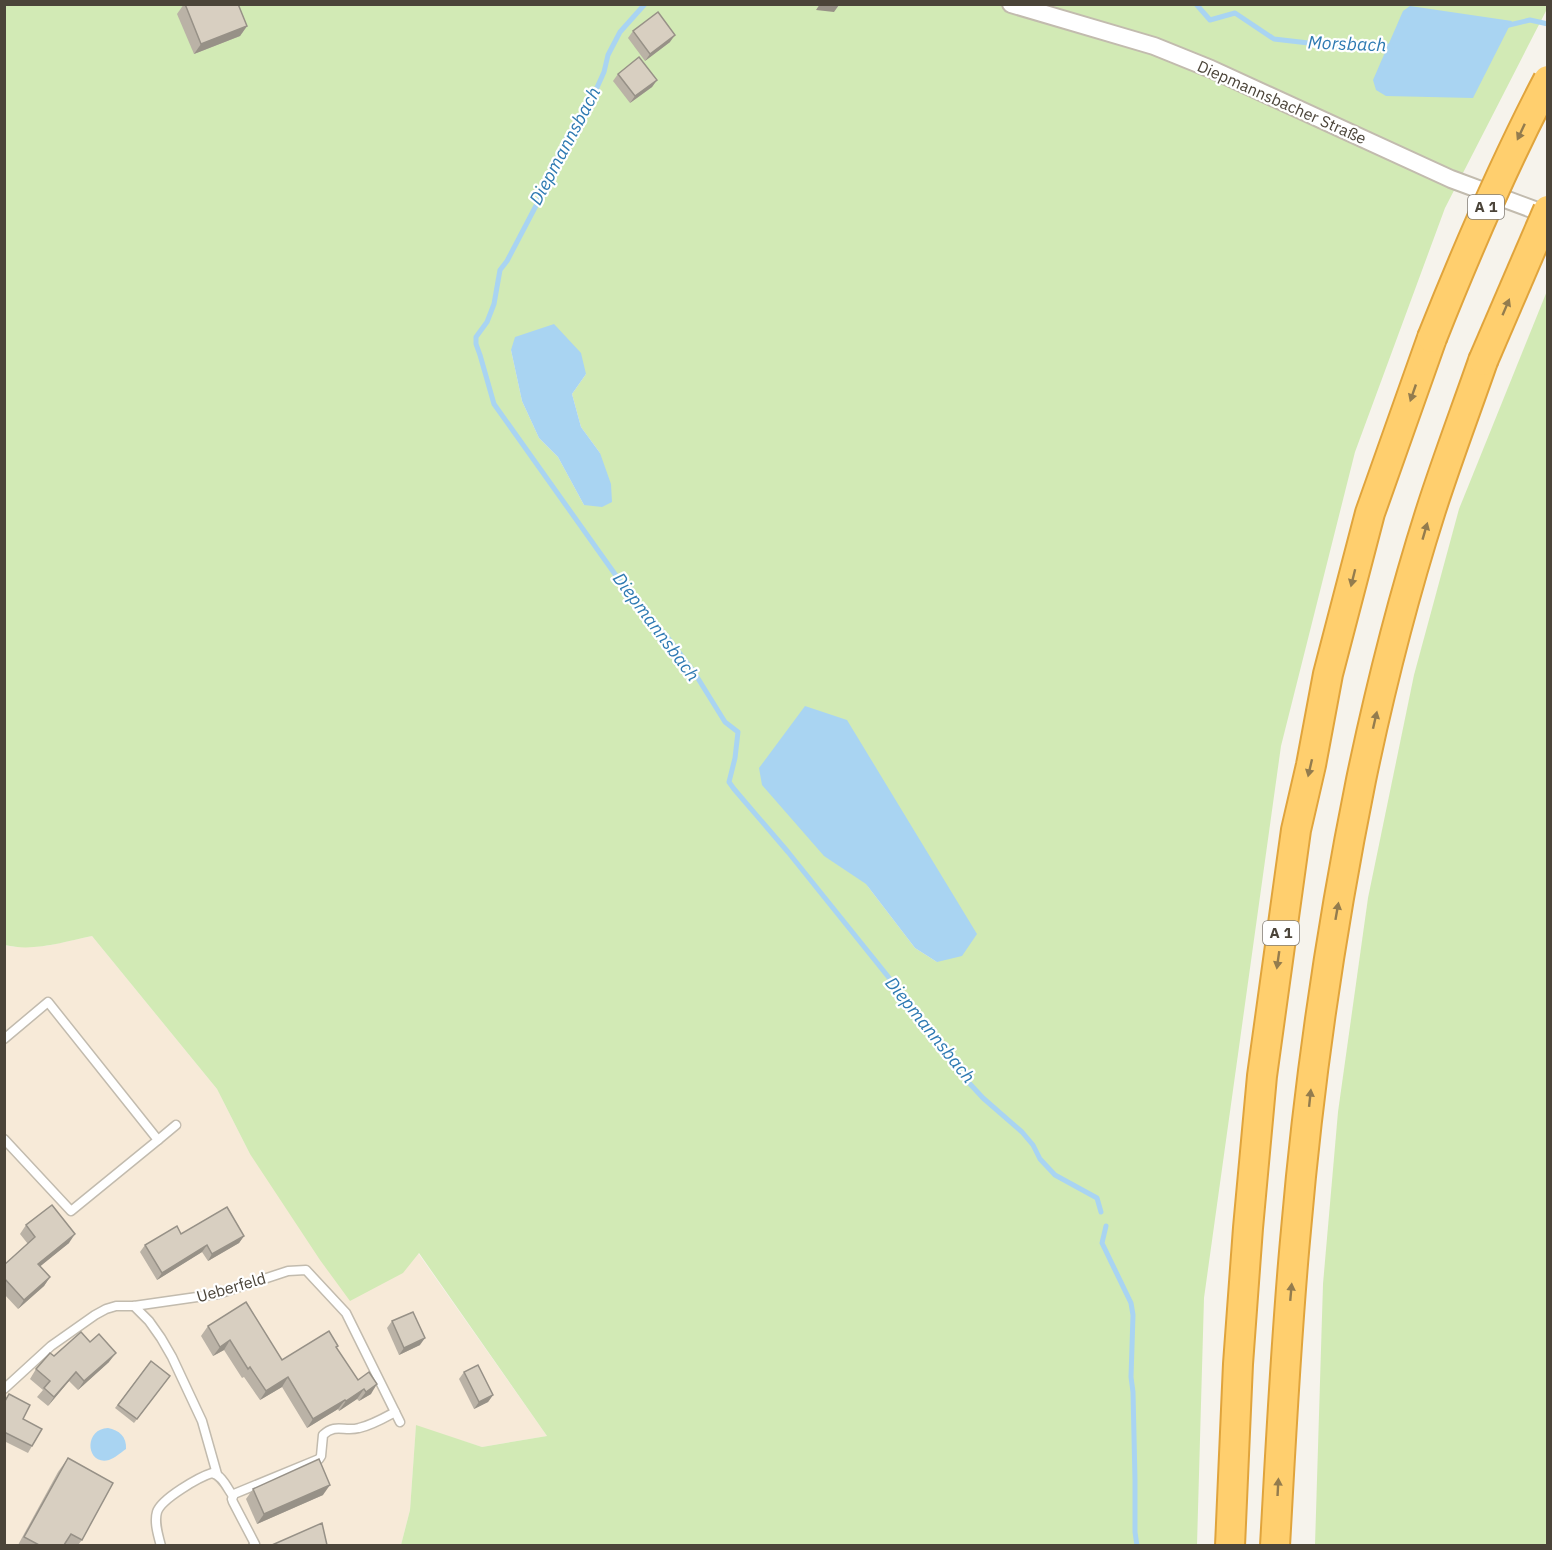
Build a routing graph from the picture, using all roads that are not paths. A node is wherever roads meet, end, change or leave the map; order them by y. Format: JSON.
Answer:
{"nodes":[{"id":1,"x":1011,"y":4,"type":"edge"},
{"id":2,"x":1548,"y":80,"type":"edge"},
{"id":3,"x":1548,"y":210,"type":"edge"},
{"id":4,"x":1548,"y":215,"type":"edge"},
{"id":5,"x":4,"y":1039,"type":"edge"},
{"id":6,"x":177,"y":1125,"type":"dead end"},
{"id":7,"x":4,"y":1139,"type":"edge"},
{"id":8,"x":158,"y":1140,"type":"junction"},
{"id":9,"x":134,"y":1306,"type":"junction"},
{"id":10,"x":4,"y":1389,"type":"edge"},
{"id":11,"x":395,"y":1412,"type":"junction"},
{"id":12,"x":400,"y":1422,"type":"dead end"},
{"id":13,"x":217,"y":1474,"type":"junction"},
{"id":14,"x":233,"y":1496,"type":"junction"},
{"id":15,"x":161,"y":1545,"type":"edge"},
{"id":16,"x":253,"y":1545,"type":"edge"},
{"id":17,"x":1230,"y":1545,"type":"edge"},
{"id":18,"x":1275,"y":1545,"type":"edge"}],
"edges":[{"from":1,"to":4,"type":"street","name":"Diepmannsbacher Straße"},
{"from":2,"to":17,"type":"highway","number":"A 1","one_way":true,"bridge":true},
{"from":18,"to":3,"type":"highway","one_way":true,"bridge":true},
{"from":5,"to":8,"type":"lane"},
{"from":6,"to":8,"type":"lane"},
{"from":7,"to":8,"type":"lane"},
{"from":9,"to":10,"type":"lane","name":"Ueberfeld"},
{"from":9,"to":11,"type":"lane","name":"Ueberfeld"},
{"from":9,"to":13,"type":"lane"},
{"from":11,"to":12,"type":"lane","name":"Ueberfeld"},
{"from":11,"to":14,"type":"lane"},
{"from":13,"to":14,"type":"lane"},
{"from":13,"to":15,"type":"lane"},
{"from":14,"to":16,"type":"lane"}]}
